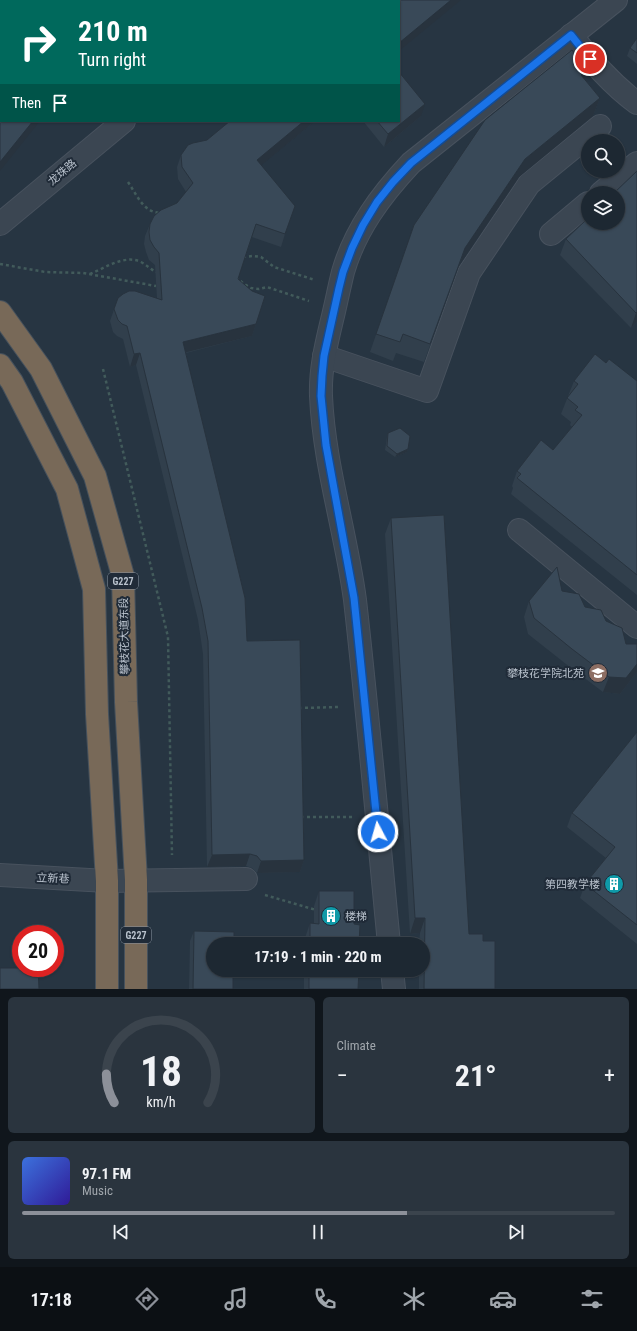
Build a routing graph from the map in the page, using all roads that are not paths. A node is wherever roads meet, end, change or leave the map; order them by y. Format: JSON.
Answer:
{"nodes":[{"id":1,"x":616,"y":0,"type":"edge"},
{"id":2,"x":571,"y":35,"type":"junction"},
{"id":3,"x":637,"y":103,"type":"edge"},
{"id":4,"x":123,"y":122,"type":"edge"},
{"id":5,"x":600,"y":126,"type":"dead end"},
{"id":6,"x":637,"y":164,"type":"edge"},
{"id":7,"x":610,"y":186,"type":"edge"},
{"id":8,"x":581,"y":209,"type":"edge"},
{"id":9,"x":0,"y":224,"type":"edge"},
{"id":10,"x":551,"y":234,"type":"dead end"},
{"id":11,"x":0,"y":312,"type":"edge"},
{"id":12,"x":324,"y":356,"type":"junction"},
{"id":13,"x":0,"y":365,"type":"edge"},
{"id":14,"x":519,"y":530,"type":"dead end"},
{"id":15,"x":637,"y":627,"type":"edge"},
{"id":16,"x":0,"y":874,"type":"edge"},
{"id":17,"x":246,"y":879,"type":"dead end"},
{"id":18,"x":136,"y":880,"type":"junction"},
{"id":19,"x":107,"y":881,"type":"junction"},
{"id":20,"x":388,"y":937,"type":"edge"},
{"id":21,"x":386,"y":977,"type":"edge"},
{"id":22,"x":107,"y":989,"type":"edge"},
{"id":23,"x":136,"y":989,"type":"edge"},
{"id":24,"x":394,"y":989,"type":"edge"}],
"edges":[{"from":1,"to":2,"type":"street"},
{"from":2,"to":3,"type":"street"},
{"from":2,"to":12,"type":"street"},
{"from":4,"to":9,"type":"street","name":"龙珠路"},
{"from":5,"to":12,"type":"street"},
{"from":6,"to":7,"type":"street"},
{"from":8,"to":10,"type":"street"},
{"from":11,"to":18,"type":"highway","name":"攀枝花大道东段","number":"G227"},
{"from":12,"to":20,"type":"street"},
{"from":13,"to":19,"type":"highway","number":"G227"},
{"from":14,"to":15,"type":"street"},
{"from":16,"to":19,"type":"street","name":"立新巷"},
{"from":17,"to":18,"type":"street","name":"立新巷"},
{"from":18,"to":19,"type":"street","name":"立新巷"},
{"from":18,"to":23,"type":"highway","name":"攀枝花大道东段","number":"G227"},
{"from":19,"to":22,"type":"highway","number":"G227"},
{"from":21,"to":24,"type":"street"}]}
